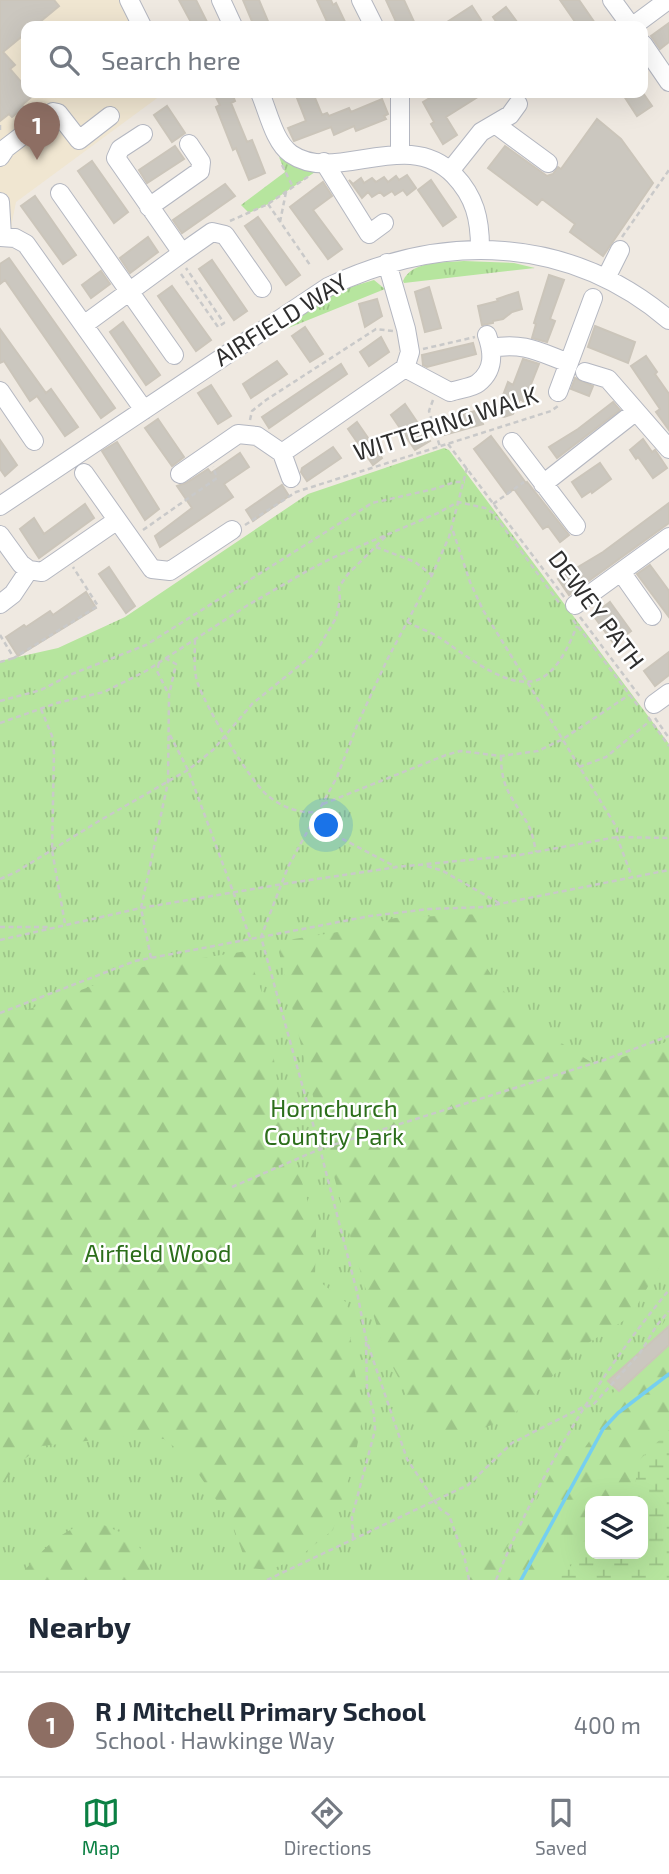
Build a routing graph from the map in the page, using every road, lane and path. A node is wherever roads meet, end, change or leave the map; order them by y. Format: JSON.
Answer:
{"nodes":[{"id":1,"x":129,"y":0,"type":"edge"},
{"id":2,"x":221,"y":0,"type":"edge"},
{"id":3,"x":361,"y":0,"type":"edge"},
{"id":4,"x":612,"y":0,"type":"edge"},
{"id":5,"x":668,"y":0,"type":"edge"},
{"id":6,"x":140,"y":21,"type":"edge"},
{"id":7,"x":231,"y":21,"type":"edge"},
{"id":8,"x":372,"y":21,"type":"edge"},
{"id":9,"x":628,"y":21,"type":"edge"},
{"id":10,"x":639,"y":21,"type":"edge"},
{"id":11,"x":648,"y":51,"type":"edge"},
{"id":12,"x":669,"y":82,"type":"edge"},
{"id":13,"x":262,"y":98,"type":"edge"},
{"id":14,"x":400,"y":98,"type":"edge"},
{"id":15,"x":518,"y":104,"type":"dead end"},
{"id":16,"x":110,"y":116,"type":"dead end"},
{"id":17,"x":495,"y":124,"type":"junction"},
{"id":18,"x":0,"y":125,"type":"edge"},
{"id":19,"x":0,"y":132,"type":"edge"},
{"id":20,"x":143,"y":134,"type":"dead end"},
{"id":21,"x":189,"y":144,"type":"dead end"},
{"id":22,"x":400,"y":154,"type":"junction"},
{"id":23,"x":0,"y":156,"type":"edge"},
{"id":24,"x":548,"y":163,"type":"dead end"},
{"id":25,"x":326,"y":165,"type":"junction"},
{"id":26,"x":669,"y":170,"type":"edge"},
{"id":27,"x":450,"y":171,"type":"junction"},
{"id":28,"x":286,"y":192,"type":"junction"},
{"id":29,"x":60,"y":193,"type":"dead end"},
{"id":30,"x":0,"y":202,"type":"edge"},
{"id":31,"x":268,"y":204,"type":"junction"},
{"id":32,"x":149,"y":207,"type":"junction"},
{"id":33,"x":280,"y":222,"type":"junction"},
{"id":34,"x":384,"y":223,"type":"dead end"},
{"id":35,"x":212,"y":232,"type":"junction"},
{"id":36,"x":1,"y":237,"type":"edge"},
{"id":37,"x":619,"y":246,"type":"joint"},
{"id":38,"x":480,"y":248,"type":"junction"},
{"id":39,"x":177,"y":257,"type":"junction"},
{"id":40,"x":387,"y":263,"type":"junction"},
{"id":41,"x":310,"y":265,"type":"dead end"},
{"id":42,"x":606,"y":278,"type":"junction"},
{"id":43,"x":262,"y":288,"type":"dead end"},
{"id":44,"x":130,"y":290,"type":"junction"},
{"id":45,"x":593,"y":298,"type":"dead end"},
{"id":46,"x":669,"y":320,"type":"edge"},
{"id":47,"x":85,"y":324,"type":"junction"},
{"id":48,"x":405,"y":324,"type":"junction"},
{"id":49,"x":489,"y":341,"type":"junction"},
{"id":50,"x":174,"y":355,"type":"dead end"},
{"id":51,"x":407,"y":360,"type":"junction"},
{"id":52,"x":577,"y":368,"type":"junction"},
{"id":53,"x":438,"y":386,"type":"junction"},
{"id":54,"x":0,"y":391,"type":"edge"},
{"id":55,"x":560,"y":397,"type":"joint"},
{"id":56,"x":144,"y":410,"type":"junction"},
{"id":57,"x":635,"y":412,"type":"junction"},
{"id":58,"x":248,"y":435,"type":"junction"},
{"id":59,"x":34,"y":440,"type":"dead end"},
{"id":60,"x":512,"y":442,"type":"dead end"},
{"id":61,"x":448,"y":444,"type":"junction"},
{"id":62,"x":440,"y":447,"type":"junction"},
{"id":63,"x":669,"y":449,"type":"edge"},
{"id":64,"x":282,"y":453,"type":"junction"},
{"id":65,"x":209,"y":454,"type":"junction"},
{"id":66,"x":467,"y":468,"type":"junction"},
{"id":67,"x":84,"y":473,"type":"dead end"},
{"id":68,"x":180,"y":474,"type":"dead end"},
{"id":69,"x":291,"y":478,"type":"dead end"},
{"id":70,"x":539,"y":479,"type":"junction"},
{"id":71,"x":464,"y":482,"type":"junction"},
{"id":72,"x":458,"y":502,"type":"junction"},
{"id":73,"x":493,"y":504,"type":"junction"},
{"id":74,"x":0,"y":506,"type":"edge"},
{"id":75,"x":117,"y":521,"type":"junction"},
{"id":76,"x":576,"y":526,"type":"dead end"},
{"id":77,"x":452,"y":530,"type":"junction"},
{"id":78,"x":228,"y":532,"type":"joint"},
{"id":79,"x":389,"y":534,"type":"junction"},
{"id":80,"x":0,"y":535,"type":"edge"},
{"id":81,"x":669,"y":537,"type":"edge"},
{"id":82,"x":130,"y":539,"type":"junction"},
{"id":83,"x":376,"y":547,"type":"junction"},
{"id":84,"x":66,"y":555,"type":"junction"},
{"id":85,"x":29,"y":570,"type":"junction"},
{"id":86,"x":621,"y":572,"type":"junction"},
{"id":87,"x":432,"y":575,"type":"junction"},
{"id":88,"x":0,"y":604,"type":"edge"},
{"id":89,"x":572,"y":610,"type":"junction"},
{"id":90,"x":652,"y":617,"type":"dead end"},
{"id":91,"x":407,"y":622,"type":"junction"},
{"id":92,"x":577,"y":626,"type":"junction"},
{"id":93,"x":0,"y":635,"type":"edge"},
{"id":94,"x":195,"y":640,"type":"junction"},
{"id":95,"x":14,"y":658,"type":"junction"},
{"id":96,"x":165,"y":658,"type":"junction"},
{"id":97,"x":160,"y":662,"type":"junction"},
{"id":98,"x":0,"y":663,"type":"edge"},
{"id":99,"x":527,"y":681,"type":"junction"},
{"id":100,"x":669,"y":693,"type":"edge"},
{"id":101,"x":169,"y":695,"type":"junction"},
{"id":102,"x":629,"y":695,"type":"junction"},
{"id":103,"x":0,"y":701,"type":"edge"},
{"id":104,"x":648,"y":708,"type":"junction"},
{"id":105,"x":41,"y":709,"type":"junction"},
{"id":106,"x":0,"y":723,"type":"edge"},
{"id":107,"x":169,"y":732,"type":"junction"},
{"id":108,"x":227,"y":736,"type":"junction"},
{"id":109,"x":669,"y":738,"type":"edge"},
{"id":110,"x":562,"y":739,"type":"junction"},
{"id":111,"x":669,"y":746,"type":"edge"},
{"id":112,"x":501,"y":756,"type":"junction"},
{"id":113,"x":579,"y":767,"type":"junction"},
{"id":114,"x":188,"y":770,"type":"junction"},
{"id":115,"x":168,"y":782,"type":"junction"},
{"id":116,"x":322,"y":804,"type":"junction"},
{"id":117,"x":318,"y":812,"type":"junction"},
{"id":118,"x":312,"y":822,"type":"junction"},
{"id":119,"x":617,"y":838,"type":"junction"},
{"id":120,"x":669,"y":838,"type":"edge"},
{"id":121,"x":51,"y":850,"type":"junction"},
{"id":122,"x":537,"y":852,"type":"junction"},
{"id":123,"x":424,"y":865,"type":"junction"},
{"id":124,"x":397,"y":867,"type":"junction"},
{"id":125,"x":669,"y":870,"type":"edge"},
{"id":126,"x":632,"y":877,"type":"junction"},
{"id":127,"x":0,"y":879,"type":"edge"},
{"id":128,"x":283,"y":884,"type":"junction"},
{"id":129,"x":235,"y":892,"type":"junction"},
{"id":130,"x":500,"y":904,"type":"junction"},
{"id":131,"x":141,"y":908,"type":"junction"},
{"id":132,"x":65,"y":925,"type":"junction"},
{"id":133,"x":0,"y":927,"type":"edge"},
{"id":134,"x":54,"y":927,"type":"junction"},
{"id":135,"x":261,"y":937,"type":"junction"},
{"id":136,"x":0,"y":940,"type":"edge"},
{"id":137,"x":251,"y":940,"type":"junction"},
{"id":138,"x":151,"y":958,"type":"junction"},
{"id":139,"x":0,"y":1013,"type":"edge"},
{"id":140,"x":669,"y":1036,"type":"edge"},
{"id":141,"x":320,"y":1149,"type":"junction"},
{"id":142,"x":232,"y":1187,"type":"dead end"},
{"id":143,"x":669,"y":1290,"type":"edge"},
{"id":144,"x":669,"y":1311,"type":"edge"},
{"id":145,"x":366,"y":1339,"type":"junction"},
{"id":146,"x":583,"y":1407,"type":"junction"},
{"id":147,"x":436,"y":1500,"type":"junction"},
{"id":148,"x":353,"y":1539,"type":"junction"},
{"id":149,"x":267,"y":1580,"type":"edge"},
{"id":150,"x":469,"y":1580,"type":"edge"},
{"id":151,"x":496,"y":1580,"type":"edge"}],
"edges":[{"from":1,"to":6,"type":"street"},
{"from":2,"to":7,"type":"street"},
{"from":3,"to":8,"type":"street"},
{"from":4,"to":9,"type":"street"},
{"from":5,"to":10,"type":"street"},
{"from":11,"to":12,"type":"street"},
{"from":13,"to":25,"type":"street"},
{"from":14,"to":22,"type":"street"},
{"from":15,"to":17,"type":"street"},
{"from":16,"to":23,"type":"street"},
{"from":17,"to":24,"type":"street"},
{"from":17,"to":27,"type":"street"},
{"from":18,"to":19,"type":"path"},
{"from":20,"to":32,"type":"street"},
{"from":21,"to":32,"type":"street"},
{"from":22,"to":25,"type":"street"},
{"from":22,"to":27,"type":"street"},
{"from":25,"to":28,"type":"path"},
{"from":25,"to":34,"type":"street"},
{"from":26,"to":37,"type":"path"},
{"from":27,"to":38,"type":"street"},
{"from":28,"to":31,"type":"path"},
{"from":28,"to":33,"type":"path"},
{"from":29,"to":44,"type":"street"},
{"from":30,"to":36,"type":"street"},
{"from":31,"to":33,"type":"path"},
{"from":31,"to":35,"type":"path"},
{"from":32,"to":39,"type":"street"},
{"from":33,"to":41,"type":"path"},
{"from":35,"to":39,"type":"street"},
{"from":35,"to":43,"type":"street"},
{"from":36,"to":47,"type":"street"},
{"from":37,"to":42,"type":"street"},
{"from":38,"to":40,"type":"street","name":"AIRFIELD WAY"},
{"from":38,"to":42,"type":"street","name":"AIRFIELD WAY"},
{"from":39,"to":39,"type":"path"},
{"from":39,"to":44,"type":"street"},
{"from":40,"to":48,"type":"street"},
{"from":40,"to":56,"type":"street","name":"AIRFIELD WAY"},
{"from":42,"to":46,"type":"street","name":"AIRFIELD WAY"},
{"from":44,"to":47,"type":"street"},
{"from":44,"to":50,"type":"street"},
{"from":45,"to":52,"type":"street"},
{"from":47,"to":56,"type":"street"},
{"from":48,"to":51,"type":"street"},
{"from":48,"to":58,"type":"path"},
{"from":49,"to":51,"type":"path"},
{"from":49,"to":52,"type":"street"},
{"from":49,"to":53,"type":"street"},
{"from":51,"to":53,"type":"street"},
{"from":51,"to":64,"type":"street"},
{"from":52,"to":55,"type":"street"},
{"from":52,"to":57,"type":"street"},
{"from":53,"to":62,"type":"path"},
{"from":54,"to":59,"type":"street"},
{"from":55,"to":61,"type":"path","name":"WITTERING WALK"},
{"from":56,"to":74,"type":"street","name":"AIRFIELD WAY"},
{"from":57,"to":63,"type":"street"},
{"from":57,"to":70,"type":"street"},
{"from":58,"to":64,"type":"street"},
{"from":58,"to":65,"type":"street"},
{"from":60,"to":70,"type":"street"},
{"from":61,"to":62,"type":"path","name":"WITTERING WALK"},
{"from":61,"to":66,"type":"path","name":"DEWEY PATH"},
{"from":62,"to":78,"type":"path","name":"WITTERING WALK"},
{"from":64,"to":69,"type":"street"},
{"from":65,"to":68,"type":"street"},
{"from":65,"to":82,"type":"path"},
{"from":66,"to":71,"type":"path"},
{"from":66,"to":73,"type":"path","name":"DEWEY PATH"},
{"from":67,"to":75,"type":"street"},
{"from":70,"to":73,"type":"path"},
{"from":70,"to":76,"type":"street"},
{"from":71,"to":72,"type":"path"},
{"from":71,"to":103,"type":"path"},
{"from":72,"to":77,"type":"path"},
{"from":72,"to":79,"type":"path"},
{"from":72,"to":89,"type":"path"},
{"from":73,"to":89,"type":"path","name":"DEWEY PATH"},
{"from":75,"to":82,"type":"street"},
{"from":75,"to":84,"type":"street"},
{"from":77,"to":87,"type":"path"},
{"from":77,"to":99,"type":"path"},
{"from":78,"to":82,"type":"street"},
{"from":79,"to":83,"type":"path"},
{"from":79,"to":94,"type":"path"},
{"from":80,"to":85,"type":"street"},
{"from":81,"to":86,"type":"street"},
{"from":83,"to":87,"type":"path"},
{"from":83,"to":108,"type":"path"},
{"from":84,"to":85,"type":"street"},
{"from":84,"to":95,"type":"path"},
{"from":85,"to":88,"type":"street"},
{"from":86,"to":89,"type":"street"},
{"from":86,"to":90,"type":"street"},
{"from":87,"to":91,"type":"path"},
{"from":89,"to":92,"type":"path"},
{"from":89,"to":104,"type":"path","name":"DEWEY PATH"},
{"from":91,"to":99,"type":"path"},
{"from":91,"to":116,"type":"path"},
{"from":92,"to":99,"type":"path"},
{"from":92,"to":102,"type":"path"},
{"from":93,"to":95,"type":"path"},
{"from":94,"to":96,"type":"path"},
{"from":94,"to":108,"type":"path"},
{"from":95,"to":98,"type":"path"},
{"from":96,"to":97,"type":"path"},
{"from":96,"to":101,"type":"path"},
{"from":97,"to":101,"type":"path"},
{"from":97,"to":105,"type":"path"},
{"from":99,"to":110,"type":"path"},
{"from":100,"to":104,"type":"street"},
{"from":101,"to":107,"type":"path"},
{"from":102,"to":104,"type":"path"},
{"from":102,"to":110,"type":"path"},
{"from":104,"to":109,"type":"path","name":"DEWEY PATH"},
{"from":104,"to":111,"type":"path"},
{"from":104,"to":113,"type":"path"},
{"from":105,"to":106,"type":"path"},
{"from":105,"to":121,"type":"path"},
{"from":107,"to":114,"type":"path"},
{"from":107,"to":115,"type":"path"},
{"from":108,"to":114,"type":"path"},
{"from":108,"to":117,"type":"path"},
{"from":110,"to":112,"type":"path"},
{"from":110,"to":113,"type":"path"},
{"from":112,"to":116,"type":"path"},
{"from":112,"to":122,"type":"path"},
{"from":113,"to":119,"type":"path"},
{"from":114,"to":115,"type":"path"},
{"from":114,"to":129,"type":"path"},
{"from":115,"to":121,"type":"path"},
{"from":115,"to":131,"type":"path"},
{"from":116,"to":117,"type":"path"},
{"from":117,"to":118,"type":"path"},
{"from":118,"to":124,"type":"path"},
{"from":118,"to":128,"type":"path"},
{"from":119,"to":120,"type":"path"},
{"from":119,"to":122,"type":"path"},
{"from":119,"to":126,"type":"path"},
{"from":121,"to":127,"type":"path"},
{"from":121,"to":132,"type":"path"},
{"from":122,"to":123,"type":"path"},
{"from":123,"to":124,"type":"path"},
{"from":123,"to":130,"type":"path"},
{"from":124,"to":128,"type":"path"},
{"from":125,"to":126,"type":"path"},
{"from":126,"to":130,"type":"path"},
{"from":128,"to":129,"type":"path"},
{"from":128,"to":135,"type":"path"},
{"from":129,"to":131,"type":"path"},
{"from":129,"to":137,"type":"path"},
{"from":130,"to":135,"type":"path"},
{"from":131,"to":132,"type":"path"},
{"from":131,"to":138,"type":"path"},
{"from":132,"to":134,"type":"path"},
{"from":133,"to":134,"type":"path"},
{"from":134,"to":136,"type":"path"},
{"from":135,"to":137,"type":"path"},
{"from":135,"to":141,"type":"path"},
{"from":137,"to":138,"type":"path"},
{"from":138,"to":139,"type":"path"},
{"from":140,"to":141,"type":"path"},
{"from":141,"to":142,"type":"path"},
{"from":141,"to":145,"type":"path"},
{"from":143,"to":146,"type":"path"},
{"from":144,"to":146,"type":"path"},
{"from":145,"to":147,"type":"path"},
{"from":145,"to":148,"type":"path"},
{"from":146,"to":147,"type":"path"},
{"from":146,"to":151,"type":"path"},
{"from":147,"to":148,"type":"path"},
{"from":147,"to":150,"type":"path"},
{"from":148,"to":149,"type":"path"}]}
